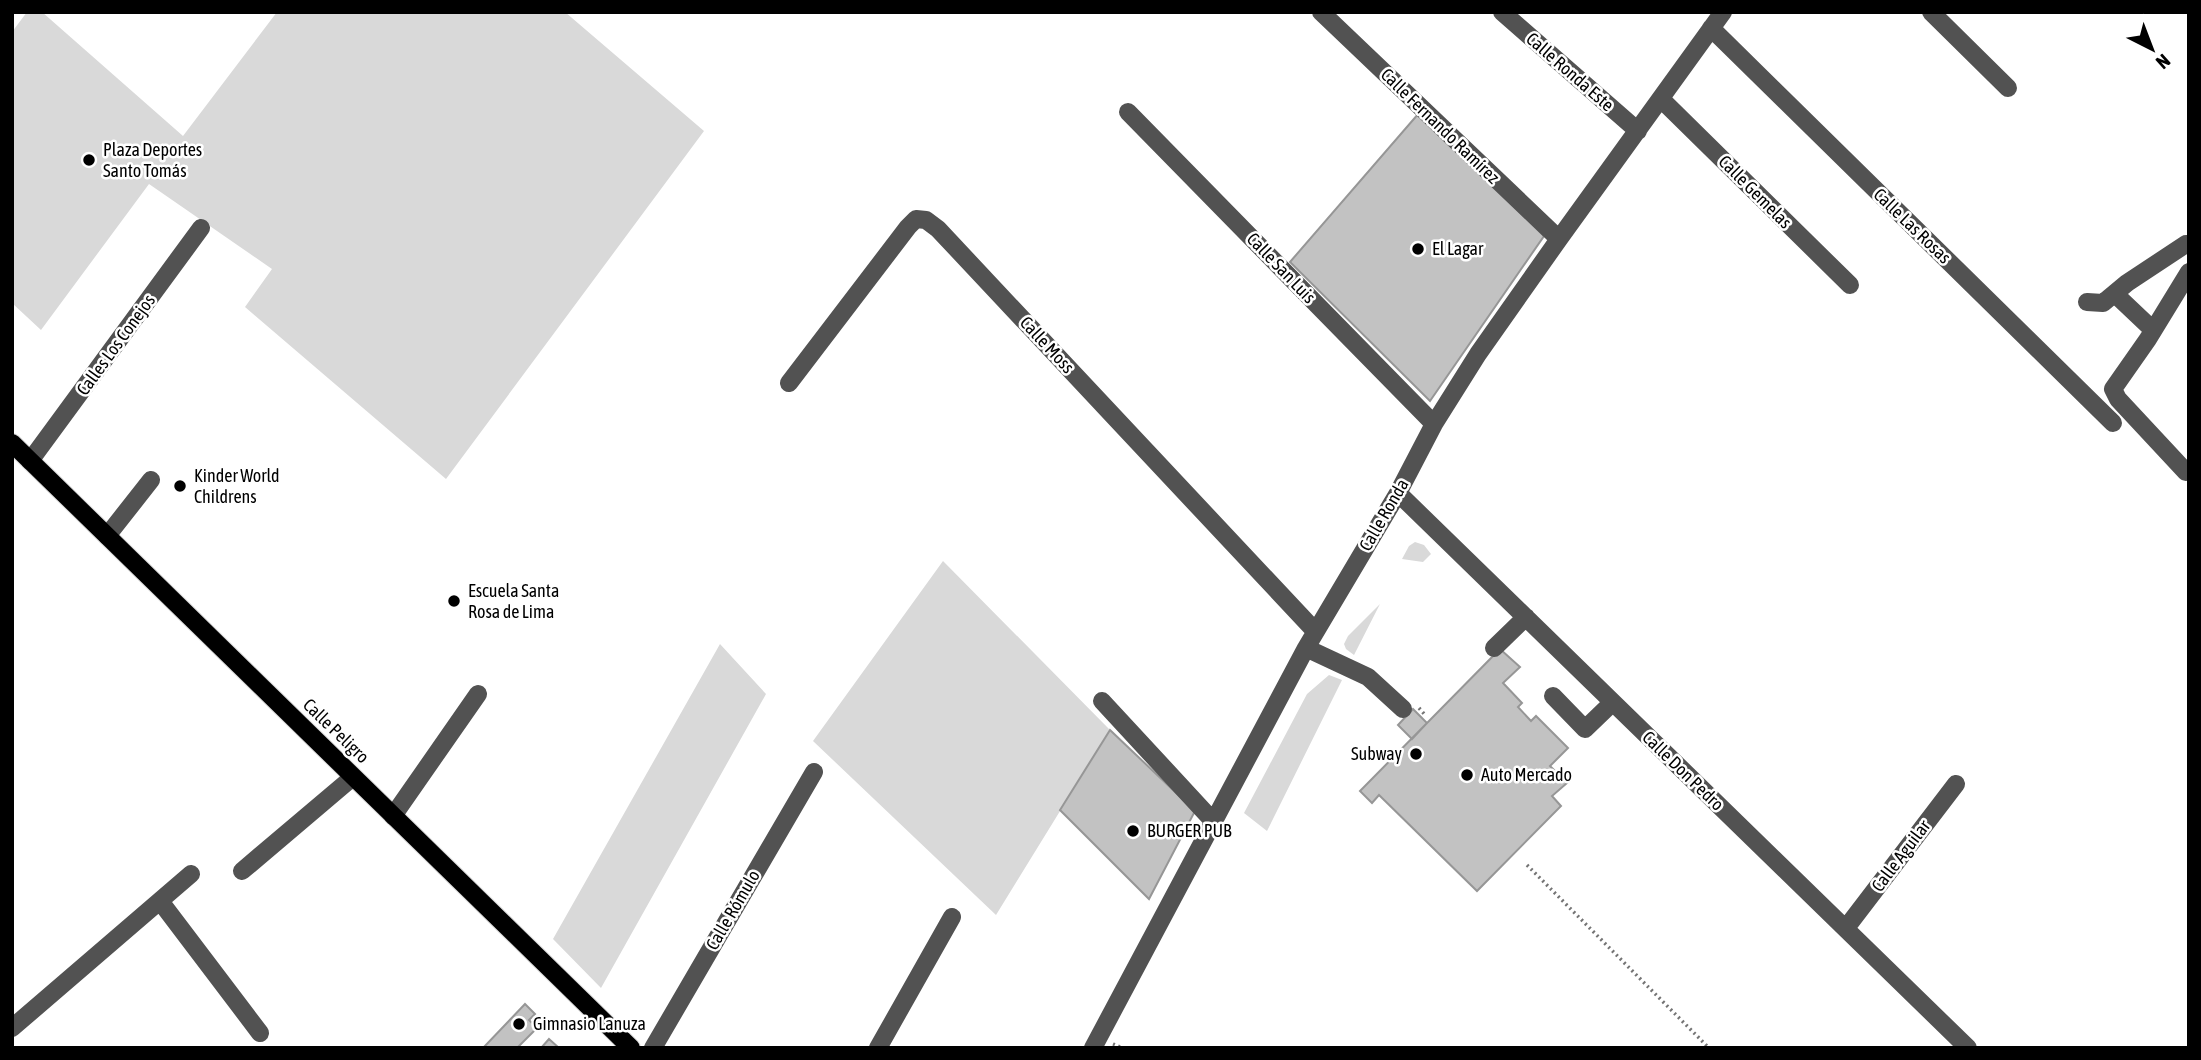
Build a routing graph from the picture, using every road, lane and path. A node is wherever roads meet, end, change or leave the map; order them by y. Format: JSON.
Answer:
{"nodes":[{"id":1,"x":1321,"y":12,"type":"edge"},
{"id":2,"x":1502,"y":12,"type":"edge"},
{"id":3,"x":1723,"y":12,"type":"edge"},
{"id":4,"x":1931,"y":12,"type":"edge"},
{"id":5,"x":1711,"y":28,"type":"junction"},
{"id":6,"x":2008,"y":88,"type":"dead end"},
{"id":7,"x":1661,"y":99,"type":"junction"},
{"id":8,"x":1128,"y":111,"type":"dead end"},
{"id":9,"x":1638,"y":131,"type":"junction"},
{"id":10,"x":201,"y":228,"type":"dead end"},
{"id":11,"x":1559,"y":239,"type":"junction"},
{"id":12,"x":2189,"y":244,"type":"edge"},
{"id":13,"x":2189,"y":272,"type":"edge"},
{"id":14,"x":1850,"y":285,"type":"dead end"},
{"id":15,"x":2115,"y":294,"type":"junction"},
{"id":16,"x":2087,"y":302,"type":"dead end"},
{"id":17,"x":2153,"y":330,"type":"junction"},
{"id":18,"x":789,"y":383,"type":"dead end"},
{"id":19,"x":2113,"y":423,"type":"dead end"},
{"id":20,"x":1434,"y":424,"type":"junction"},
{"id":21,"x":12,"y":443,"type":"edge"},
{"id":22,"x":30,"y":461,"type":"junction"},
{"id":23,"x":2188,"y":471,"type":"edge"},
{"id":24,"x":151,"y":480,"type":"dead end"},
{"id":25,"x":1398,"y":493,"type":"junction"},
{"id":26,"x":107,"y":536,"type":"junction"},
{"id":27,"x":1526,"y":617,"type":"junction"},
{"id":28,"x":1315,"y":631,"type":"junction"},
{"id":29,"x":1306,"y":648,"type":"junction"},
{"id":30,"x":1494,"y":648,"type":"dead end"},
{"id":31,"x":478,"y":694,"type":"dead end"},
{"id":32,"x":1553,"y":696,"type":"dead end"},
{"id":33,"x":1102,"y":701,"type":"dead end"},
{"id":34,"x":1612,"y":703,"type":"junction"},
{"id":35,"x":1404,"y":709,"type":"dead end"},
{"id":36,"x":814,"y":772,"type":"dead end"},
{"id":37,"x":353,"y":777,"type":"junction"},
{"id":38,"x":1956,"y":784,"type":"dead end"},
{"id":39,"x":393,"y":816,"type":"junction"},
{"id":40,"x":1213,"y":821,"type":"junction"},
{"id":41,"x":1527,"y":865,"type":"dead end"},
{"id":42,"x":242,"y":871,"type":"dead end"},
{"id":43,"x":191,"y":874,"type":"dead end"},
{"id":44,"x":160,"y":901,"type":"junction"},
{"id":45,"x":952,"y":917,"type":"dead end"},
{"id":46,"x":1846,"y":928,"type":"junction"},
{"id":47,"x":16,"y":1018,"type":"edge"},
{"id":48,"x":260,"y":1033,"type":"dead end"},
{"id":49,"x":631,"y":1048,"type":"edge"},
{"id":50,"x":653,"y":1048,"type":"edge"},
{"id":51,"x":878,"y":1048,"type":"edge"},
{"id":52,"x":1093,"y":1048,"type":"edge"},
{"id":53,"x":1709,"y":1048,"type":"edge"},
{"id":54,"x":1968,"y":1048,"type":"edge"}],
"edges":[{"from":1,"to":11,"type":"street","name":"Calle Fernando Ramírez"},
{"from":2,"to":9,"type":"street","name":"Calle Ronda Este"},
{"from":3,"to":5,"type":"street","name":"Calle Ronda"},
{"from":4,"to":6,"type":"street"},
{"from":5,"to":7,"type":"street","name":"Calle Ronda"},
{"from":5,"to":19,"type":"street","name":"Calle Las Rosas"},
{"from":7,"to":9,"type":"street","name":"Calle Ronda"},
{"from":7,"to":14,"type":"street","name":"Calle Gemelas"},
{"from":8,"to":20,"type":"street","name":"Calle San Luis"},
{"from":9,"to":11,"type":"street","name":"Calle Ronda"},
{"from":10,"to":22,"type":"street","name":"Calles Los Conejos"},
{"from":11,"to":20,"type":"street","name":"Calle Ronda"},
{"from":12,"to":15,"type":"street"},
{"from":13,"to":17,"type":"street"},
{"from":15,"to":16,"type":"street"},
{"from":15,"to":17,"type":"street"},
{"from":17,"to":23,"type":"street"},
{"from":18,"to":28,"type":"street","name":"Calle Moss"},
{"from":20,"to":25,"type":"street","name":"Calle Ronda"},
{"from":21,"to":22,"type":"main road","name":"Calle Peligro"},
{"from":22,"to":26,"type":"main road","name":"Calle Peligro"},
{"from":24,"to":26,"type":"street"},
{"from":25,"to":27,"type":"street","name":"Calle Don Pedro"},
{"from":25,"to":28,"type":"street","name":"Calle Ronda"},
{"from":26,"to":37,"type":"main road","name":"Calle Peligro"},
{"from":27,"to":30,"type":"street"},
{"from":27,"to":34,"type":"street","name":"Calle Don Pedro"},
{"from":28,"to":29,"type":"street","name":"Calle Ronda"},
{"from":29,"to":35,"type":"street"},
{"from":29,"to":40,"type":"street","name":"Calle Ronda"},
{"from":31,"to":39,"type":"street"},
{"from":32,"to":34,"type":"street"},
{"from":33,"to":40,"type":"street"},
{"from":34,"to":46,"type":"street","name":"Calle Don Pedro"},
{"from":36,"to":50,"type":"street","name":"Calle Rómulo"},
{"from":37,"to":39,"type":"main road","name":"Calle Peligro"},
{"from":37,"to":42,"type":"street"},
{"from":38,"to":46,"type":"street","name":"Calle Aguilar"},
{"from":39,"to":49,"type":"main road","name":"Calle Peligro"},
{"from":40,"to":52,"type":"street","name":"Calle Ronda"},
{"from":41,"to":53,"type":"path"},
{"from":43,"to":44,"type":"street"},
{"from":44,"to":47,"type":"street"},
{"from":44,"to":48,"type":"street"},
{"from":45,"to":51,"type":"street"},
{"from":46,"to":54,"type":"street","name":"Calle Don Pedro"}]}
